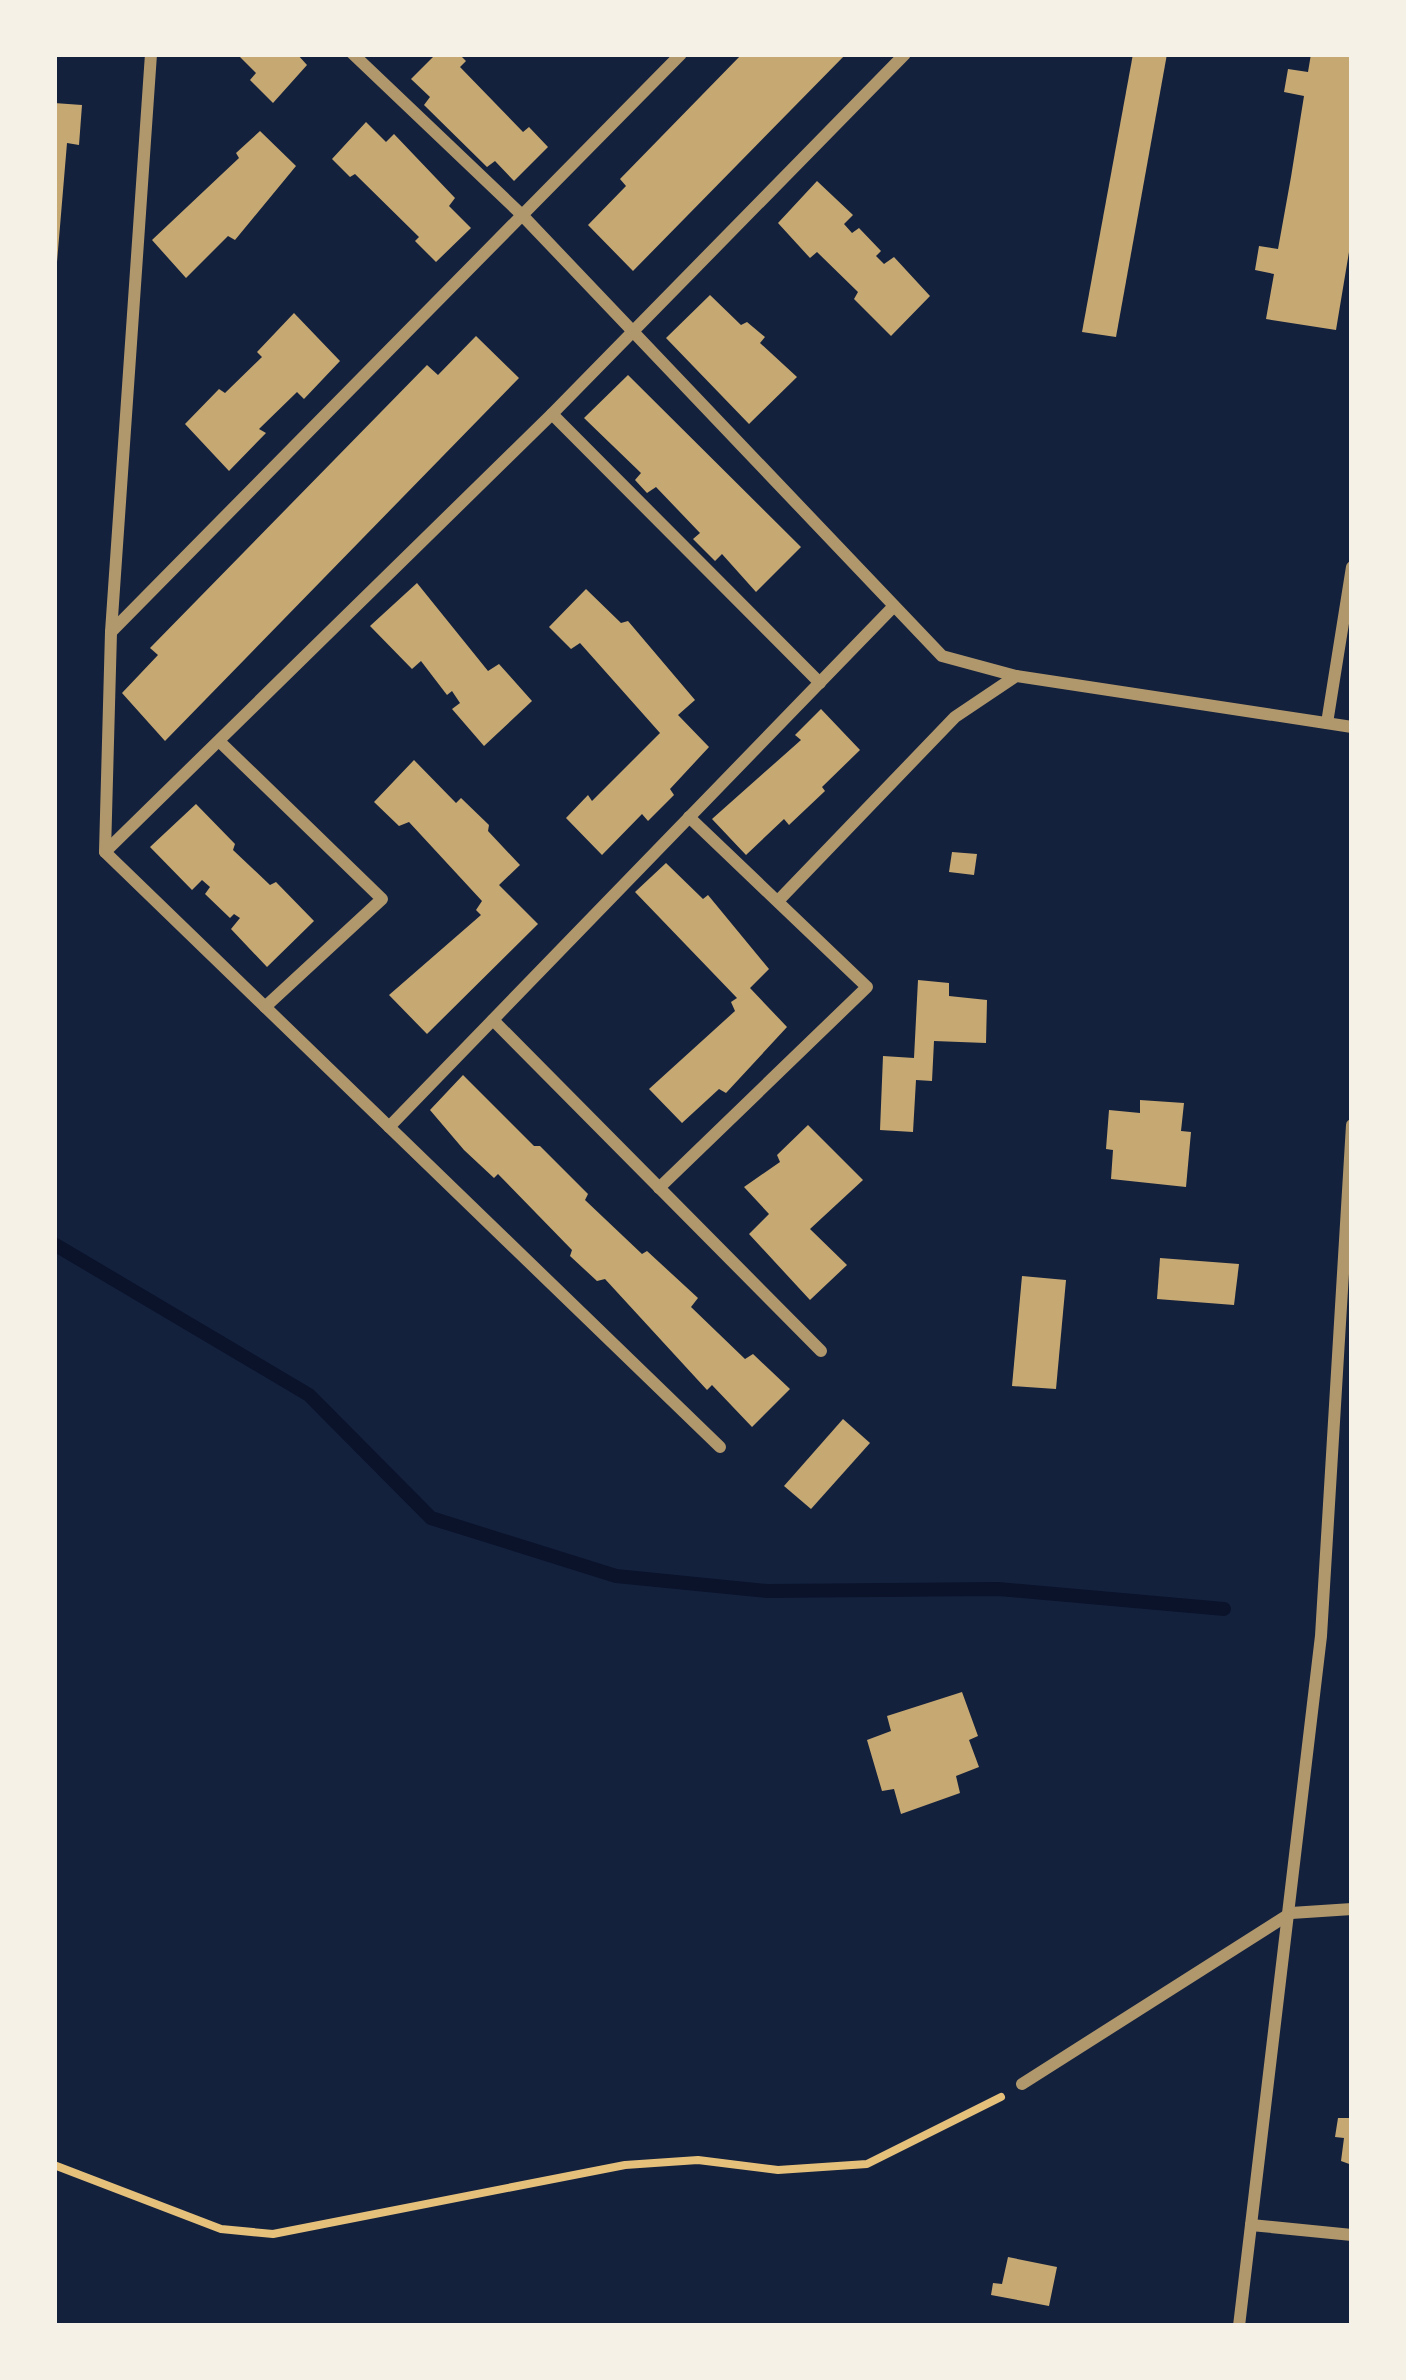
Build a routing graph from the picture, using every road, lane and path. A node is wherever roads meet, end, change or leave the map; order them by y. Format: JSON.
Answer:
{"nodes":[{"id":1,"x":151,"y":54,"type":"edge"},
{"id":2,"x":353,"y":54,"type":"edge"},
{"id":3,"x":681,"y":54,"type":"edge"},
{"id":4,"x":904,"y":54,"type":"edge"},
{"id":5,"x":522,"y":215,"type":"junction"},
{"id":6,"x":632,"y":331,"type":"junction"},
{"id":7,"x":552,"y":414,"type":"junction"},
{"id":8,"x":1352,"y":567,"type":"edge"},
{"id":9,"x":894,"y":606,"type":"junction"},
{"id":10,"x":111,"y":632,"type":"junction"},
{"id":11,"x":1016,"y":676,"type":"junction"},
{"id":12,"x":820,"y":683,"type":"junction"},
{"id":13,"x":1327,"y":723,"type":"junction"},
{"id":14,"x":1352,"y":727,"type":"edge"},
{"id":15,"x":221,"y":743,"type":"junction"},
{"id":16,"x":689,"y":817,"type":"junction"},
{"id":17,"x":105,"y":852,"type":"junction"},
{"id":18,"x":778,"y":901,"type":"junction"},
{"id":19,"x":265,"y":1007,"type":"junction"},
{"id":20,"x":493,"y":1020,"type":"junction"},
{"id":21,"x":1352,"y":1125,"type":"edge"},
{"id":22,"x":389,"y":1127,"type":"junction"},
{"id":23,"x":659,"y":1188,"type":"junction"},
{"id":24,"x":820,"y":1351,"type":"dead end"},
{"id":25,"x":720,"y":1447,"type":"dead end"},
{"id":26,"x":1352,"y":1909,"type":"edge"},
{"id":27,"x":1291,"y":1913,"type":"junction"},
{"id":28,"x":1022,"y":2084,"type":"joint"},
{"id":29,"x":54,"y":2165,"type":"edge"},
{"id":30,"x":1251,"y":2225,"type":"junction"},
{"id":31,"x":1352,"y":2235,"type":"edge"},
{"id":32,"x":1238,"y":2326,"type":"edge"}],
"edges":[{"from":1,"to":10,"type":"street"},
{"from":2,"to":5,"type":"street"},
{"from":3,"to":5,"type":"street"},
{"from":4,"to":6,"type":"street"},
{"from":5,"to":6,"type":"street"},
{"from":5,"to":10,"type":"street"},
{"from":6,"to":7,"type":"street"},
{"from":6,"to":9,"type":"street"},
{"from":7,"to":12,"type":"street"},
{"from":7,"to":15,"type":"street"},
{"from":8,"to":13,"type":"street"},
{"from":9,"to":11,"type":"street"},
{"from":9,"to":12,"type":"street"},
{"from":10,"to":17,"type":"street"},
{"from":11,"to":13,"type":"street"},
{"from":11,"to":18,"type":"street"},
{"from":12,"to":16,"type":"street"},
{"from":13,"to":14,"type":"street"},
{"from":15,"to":17,"type":"street"},
{"from":15,"to":19,"type":"street"},
{"from":16,"to":18,"type":"street"},
{"from":16,"to":20,"type":"street"},
{"from":17,"to":19,"type":"street"},
{"from":18,"to":23,"type":"street"},
{"from":19,"to":22,"type":"street"},
{"from":20,"to":22,"type":"street"},
{"from":20,"to":23,"type":"street"},
{"from":21,"to":27,"type":"street"},
{"from":22,"to":25,"type":"street"},
{"from":23,"to":24,"type":"street"},
{"from":26,"to":27,"type":"street"},
{"from":27,"to":28,"type":"street"},
{"from":27,"to":30,"type":"street"},
{"from":28,"to":29,"type":"path"},
{"from":30,"to":31,"type":"street"},
{"from":30,"to":32,"type":"street"}]}
